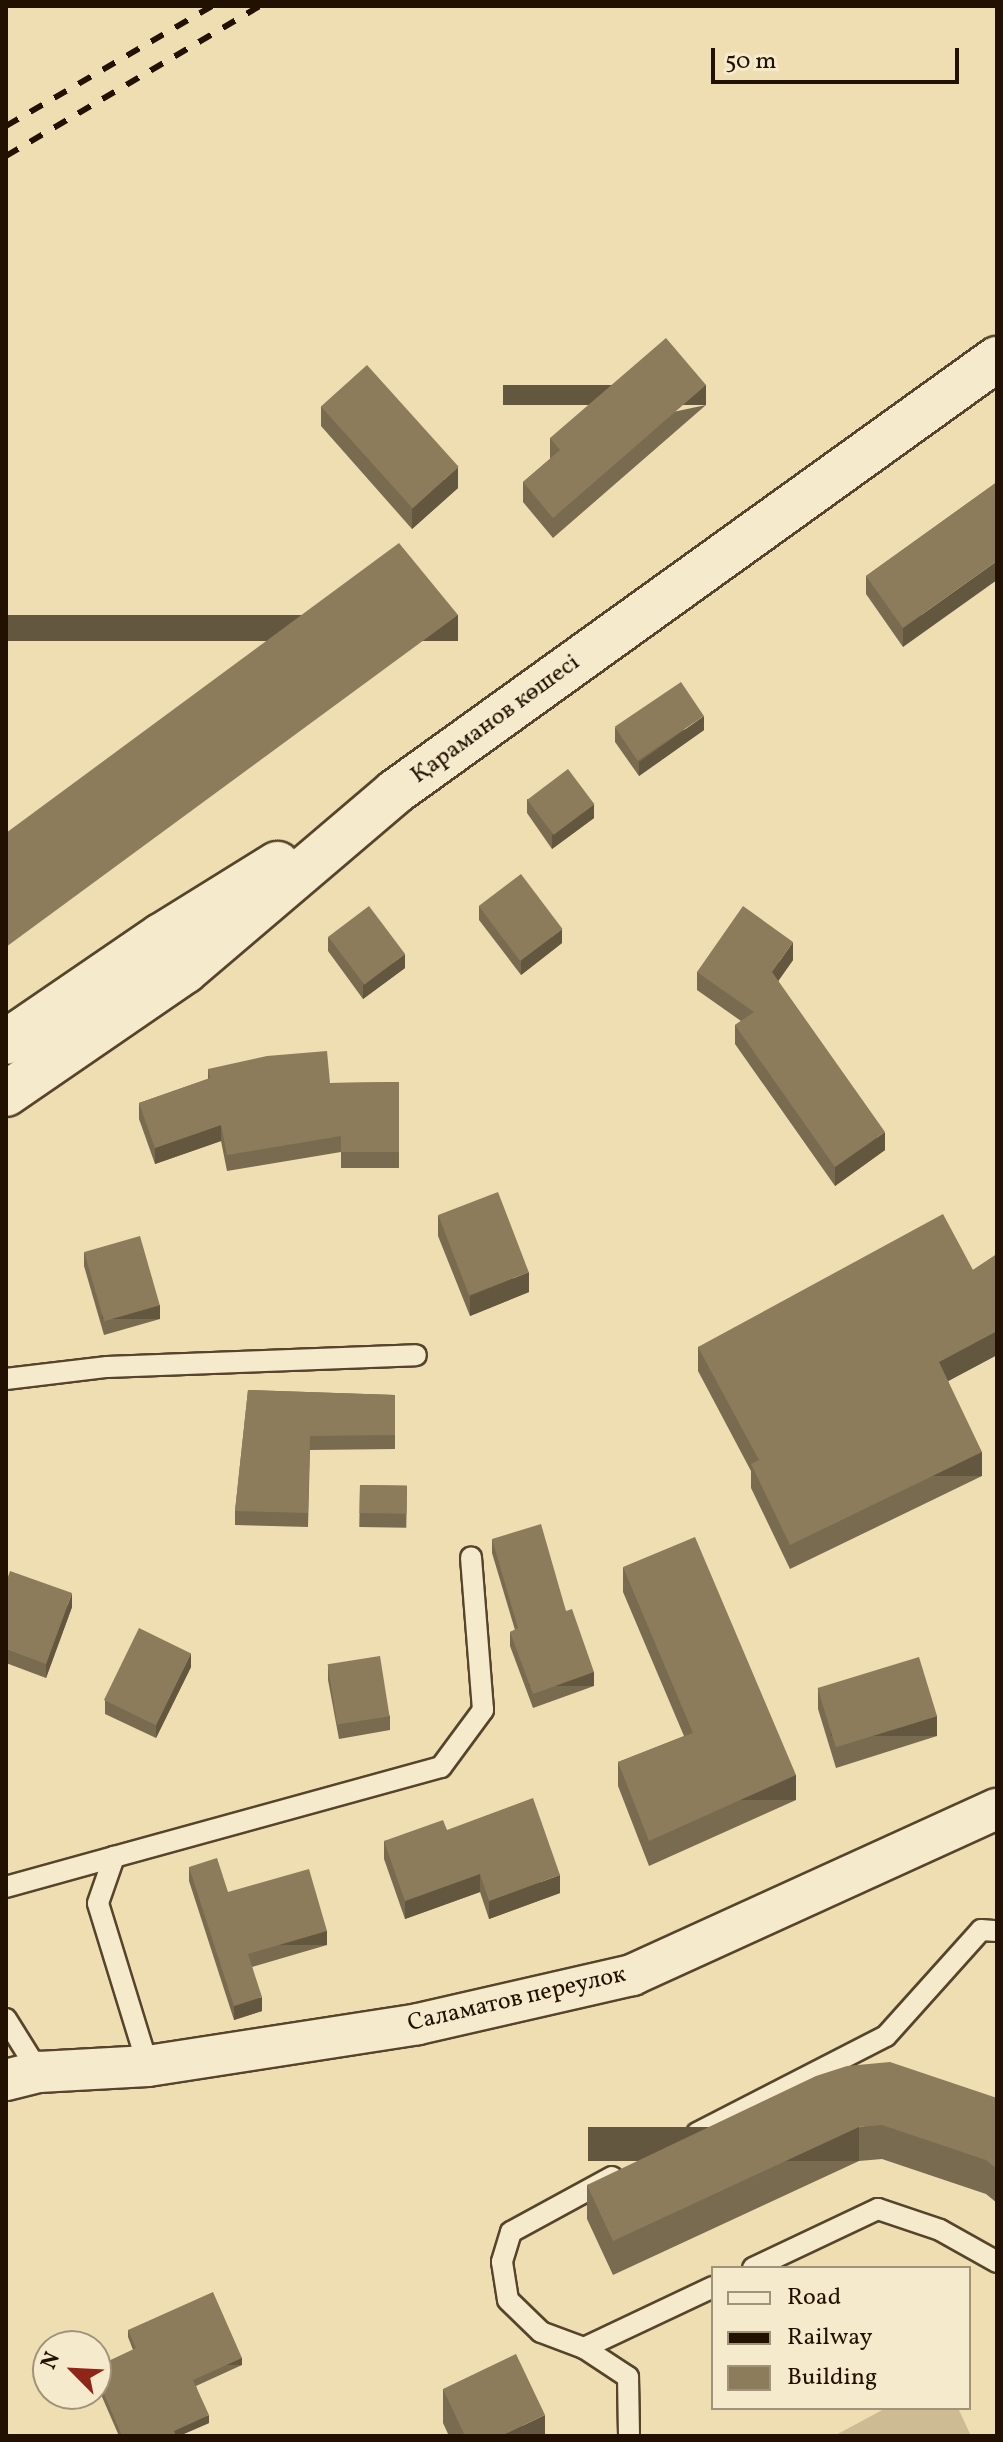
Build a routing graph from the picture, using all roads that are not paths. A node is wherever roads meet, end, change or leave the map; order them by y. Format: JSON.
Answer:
{"nodes":[{"id":1,"x":997,"y":359,"type":"edge"},
{"id":2,"x":395,"y":792,"type":"junction"},
{"id":3,"x":6,"y":1042,"type":"edge"},
{"id":4,"x":6,"y":1094,"type":"edge"},
{"id":5,"x":416,"y":1355,"type":"dead end"},
{"id":6,"x":6,"y":1379,"type":"edge"},
{"id":7,"x":471,"y":1557,"type":"dead end"},
{"id":8,"x":997,"y":1809,"type":"edge"},
{"id":9,"x":114,"y":1857,"type":"junction"},
{"id":10,"x":6,"y":1887,"type":"edge"},
{"id":11,"x":997,"y":1931,"type":"edge"},
{"id":12,"x":6,"y":2019,"type":"edge"},
{"id":13,"x":148,"y":2066,"type":"junction"},
{"id":14,"x":22,"y":2076,"type":"edge"},
{"id":15,"x":679,"y":2143,"type":"edge"},
{"id":16,"x":637,"y":2164,"type":"edge"},
{"id":17,"x":997,"y":2262,"type":"edge"},
{"id":18,"x":757,"y":2266,"type":"edge"},
{"id":19,"x":711,"y":2288,"type":"edge"},
{"id":20,"x":584,"y":2348,"type":"junction"},
{"id":21,"x":629,"y":2436,"type":"edge"}],
"edges":[{"from":1,"to":2,"type":"main road","name":"Қараманов көшесі"},
{"from":2,"to":3,"type":"main road"},
{"from":2,"to":4,"type":"main road","name":"Қараманов көшесі"},
{"from":5,"to":6,"type":"lane"},
{"from":7,"to":9,"type":"lane"},
{"from":8,"to":13,"type":"street","name":"Саламатов переулок"},
{"from":9,"to":10,"type":"lane"},
{"from":9,"to":13,"type":"lane"},
{"from":11,"to":15,"type":"lane"},
{"from":12,"to":14,"type":"lane"},
{"from":13,"to":14,"type":"street","name":"Саламатов переулок"},
{"from":16,"to":20,"type":"lane"},
{"from":17,"to":18,"type":"lane"},
{"from":19,"to":20,"type":"lane"},
{"from":20,"to":21,"type":"lane"}]}
